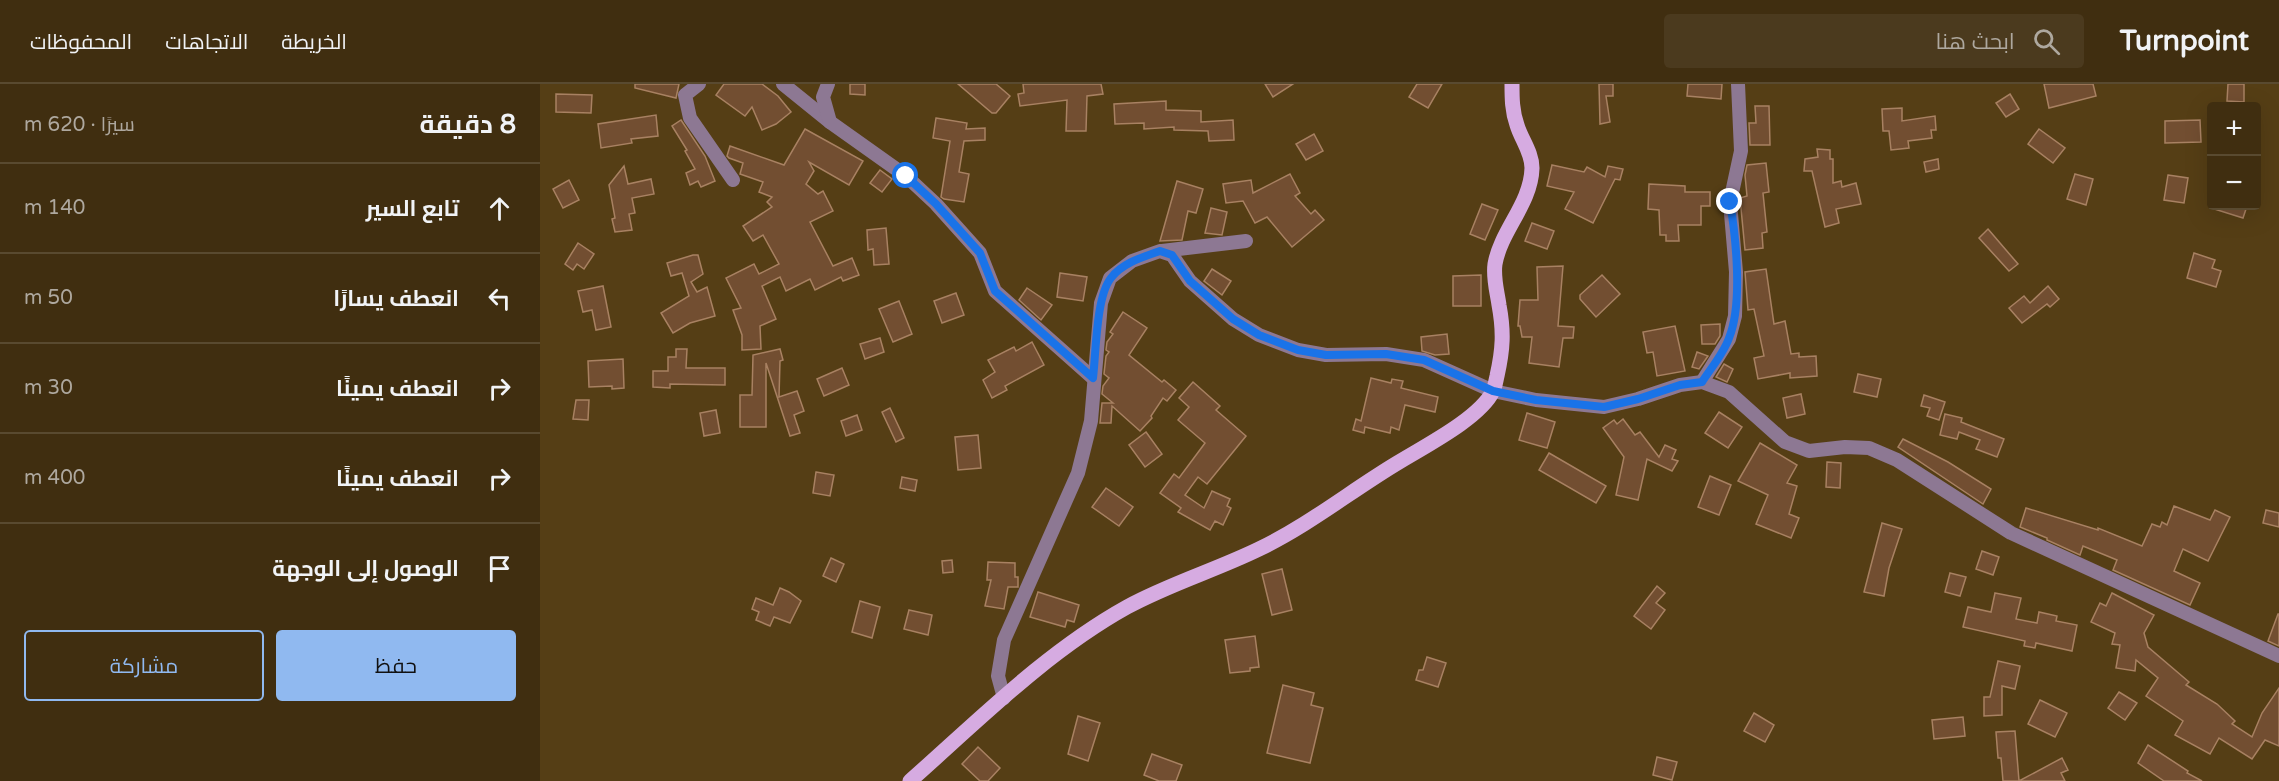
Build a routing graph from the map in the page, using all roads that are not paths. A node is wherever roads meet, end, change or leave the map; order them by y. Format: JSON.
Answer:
{"nodes":[{"id":1,"x":699,"y":84,"type":"edge"},
{"id":2,"x":783,"y":84,"type":"edge"},
{"id":3,"x":828,"y":84,"type":"edge"},
{"id":4,"x":1512,"y":84,"type":"edge"},
{"id":5,"x":1737,"y":84,"type":"edge"},
{"id":6,"x":830,"y":122,"type":"junction"},
{"id":7,"x":733,"y":180,"type":"dead end"},
{"id":8,"x":1246,"y":241,"type":"dead end"},
{"id":9,"x":1160,"y":251,"type":"junction"},
{"id":10,"x":1093,"y":378,"type":"junction"},
{"id":11,"x":1702,"y":382,"type":"junction"},
{"id":12,"x":1493,"y":391,"type":"junction"},
{"id":13,"x":2279,"y":656,"type":"edge"},
{"id":14,"x":1004,"y":698,"type":"junction"},
{"id":15,"x":910,"y":781,"type":"edge"}],
"edges":[{"from":1,"to":7,"type":"street"},
{"from":2,"to":6,"type":"street"},
{"from":3,"to":6,"type":"street"},
{"from":4,"to":12,"type":"main road"},
{"from":5,"to":11,"type":"street"},
{"from":6,"to":10,"type":"street"},
{"from":8,"to":9,"type":"street"},
{"from":9,"to":10,"type":"street"},
{"from":9,"to":12,"type":"street"},
{"from":10,"to":14,"type":"street"},
{"from":11,"to":12,"type":"street"},
{"from":11,"to":13,"type":"street"},
{"from":12,"to":14,"type":"main road"},
{"from":14,"to":15,"type":"main road"}]}
